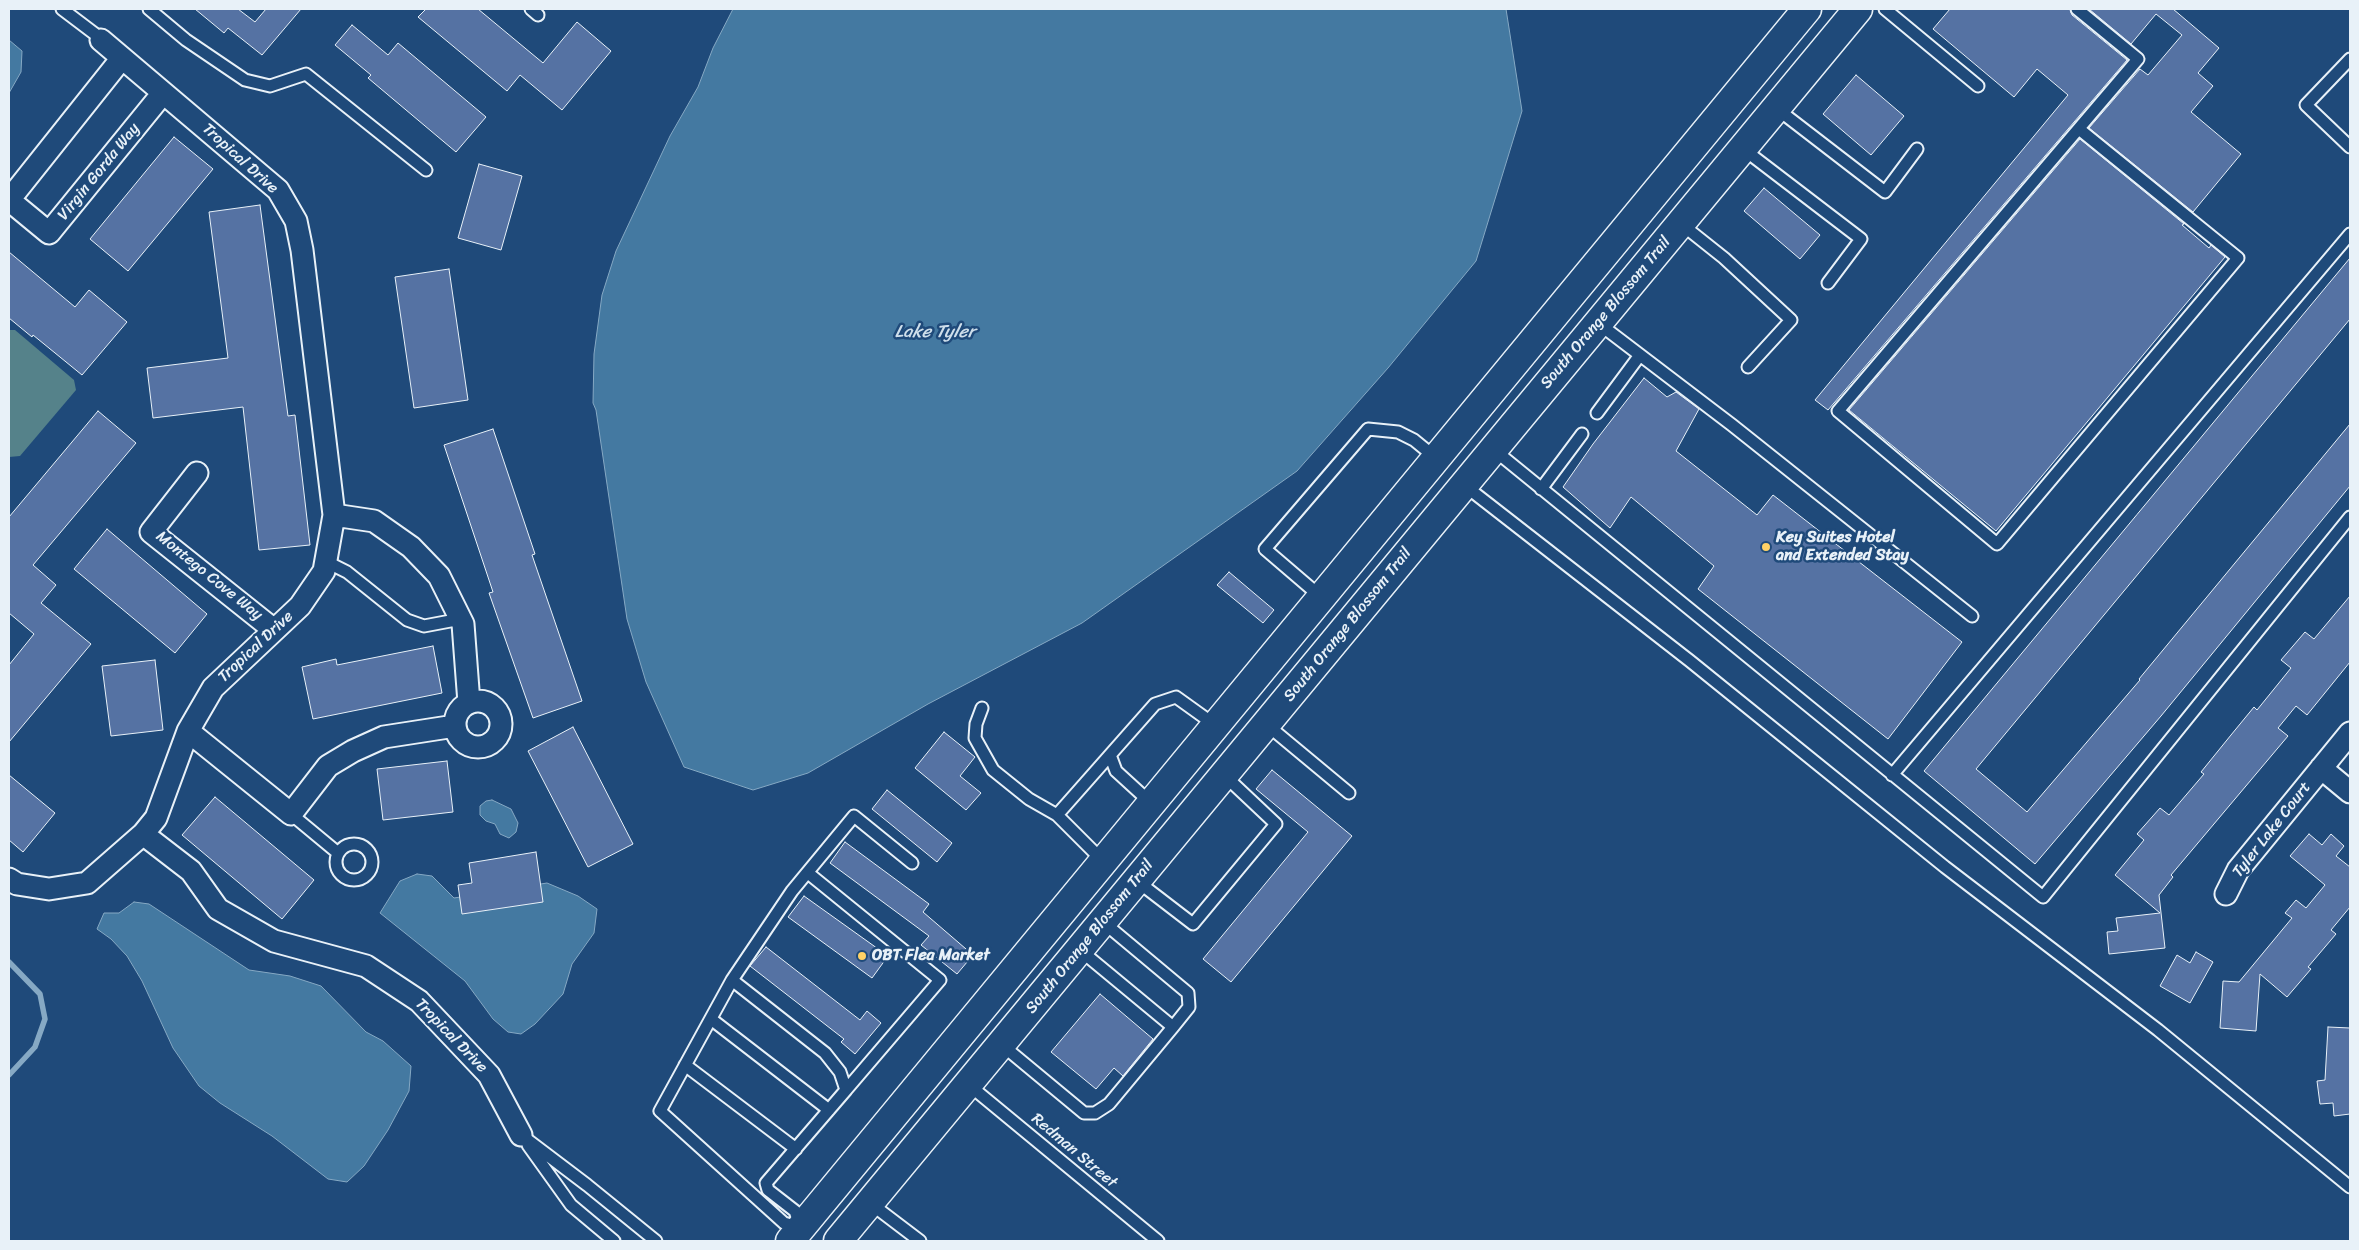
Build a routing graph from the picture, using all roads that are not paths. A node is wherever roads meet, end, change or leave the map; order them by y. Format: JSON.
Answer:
{"nodes":[{"id":1,"x":62,"y":9,"type":"edge"},
{"id":2,"x":150,"y":9,"type":"edge"},
{"id":3,"x":1807,"y":9,"type":"edge"},
{"id":4,"x":1858,"y":9,"type":"edge"},
{"id":5,"x":1885,"y":9,"type":"edge"},
{"id":6,"x":2077,"y":9,"type":"edge"},
{"id":7,"x":98,"y":37,"type":"joint"},
{"id":8,"x":122,"y":58,"type":"junction"},
{"id":9,"x":2350,"y":59,"type":"edge"},
{"id":10,"x":1978,"y":86,"type":"dead end"},
{"id":11,"x":163,"y":93,"type":"junction"},
{"id":12,"x":1776,"y":108,"type":"junction"},
{"id":13,"x":2079,"y":129,"type":"junction"},
{"id":14,"x":2350,"y":147,"type":"edge"},
{"id":15,"x":1742,"y":148,"type":"junction"},
{"id":16,"x":1917,"y":149,"type":"dead end"},
{"id":17,"x":426,"y":170,"type":"dead end"},
{"id":18,"x":1680,"y":223,"type":"junction"},
{"id":19,"x":2350,"y":234,"type":"edge"},
{"id":20,"x":1828,"y":282,"type":"dead end"},
{"id":21,"x":1598,"y":322,"type":"junction"},
{"id":22,"x":1640,"y":355,"type":"junction"},
{"id":23,"x":1512,"y":366,"type":"junction"},
{"id":24,"x":1748,"y":367,"type":"dead end"},
{"id":25,"x":1598,"y":413,"type":"dead end"},
{"id":26,"x":1582,"y":434,"type":"dead end"},
{"id":27,"x":1493,"y":449,"type":"junction"},
{"id":28,"x":1436,"y":458,"type":"junction"},
{"id":29,"x":197,"y":473,"type":"dead end"},
{"id":30,"x":1464,"y":485,"type":"junction"},
{"id":31,"x":1541,"y":489,"type":"junction"},
{"id":32,"x":334,"y":515,"type":"junction"},
{"id":33,"x":2350,"y":517,"type":"edge"},
{"id":34,"x":1415,"y":543,"type":"junction"},
{"id":35,"x":326,"y":561,"type":"junction"},
{"id":36,"x":1321,"y":597,"type":"junction"},
{"id":37,"x":1972,"y":616,"type":"dead end"},
{"id":38,"x":461,"y":619,"type":"junction"},
{"id":39,"x":274,"y":630,"type":"junction"},
{"id":40,"x":469,"y":703,"type":"junction"},
{"id":41,"x":982,"y":708,"type":"dead end"},
{"id":42,"x":1266,"y":724,"type":"junction"},
{"id":43,"x":1215,"y":725,"type":"junction"},
{"id":44,"x":455,"y":726,"type":"junction"},
{"id":45,"x":188,"y":731,"type":"junction"},
{"id":46,"x":2350,"y":733,"type":"edge"},
{"id":47,"x":1110,"y":755,"type":"junction"},
{"id":48,"x":2321,"y":768,"type":"junction"},
{"id":49,"x":1892,"y":774,"type":"junction"},
{"id":50,"x":1224,"y":775,"type":"junction"},
{"id":51,"x":2350,"y":792,"type":"edge"},
{"id":52,"x":1349,"y":793,"type":"dead end"},
{"id":53,"x":1151,"y":804,"type":"junction"},
{"id":54,"x":291,"y":814,"type":"junction"},
{"id":55,"x":1057,"y":815,"type":"junction"},
{"id":56,"x":144,"y":834,"type":"junction"},
{"id":57,"x":338,"y":853,"type":"dead end"},
{"id":58,"x":1103,"y":861,"type":"junction"},
{"id":59,"x":912,"y":863,"type":"dead end"},
{"id":60,"x":808,"y":873,"type":"junction"},
{"id":61,"x":9,"y":879,"type":"edge"},
{"id":62,"x":1136,"y":881,"type":"junction"},
{"id":63,"x":2226,"y":894,"type":"dead end"},
{"id":64,"x":1103,"y":922,"type":"junction"},
{"id":65,"x":1080,"y":950,"type":"junction"},
{"id":66,"x":732,"y":980,"type":"junction"},
{"id":67,"x":984,"y":1005,"type":"junction"},
{"id":68,"x":711,"y":1019,"type":"junction"},
{"id":69,"x":1173,"y":1027,"type":"junction"},
{"id":70,"x":1002,"y":1045,"type":"junction"},
{"id":71,"x":685,"y":1065,"type":"junction"},
{"id":72,"x":969,"y":1085,"type":"junction"},
{"id":73,"x":846,"y":1090,"type":"junction"},
{"id":74,"x":829,"y":1110,"type":"junction"},
{"id":75,"x":521,"y":1136,"type":"junction"},
{"id":76,"x":796,"y":1149,"type":"junction"},
{"id":77,"x":2350,"y":1188,"type":"edge"},
{"id":78,"x":870,"y":1203,"type":"junction"},
{"id":79,"x":795,"y":1235,"type":"edge"},
{"id":80,"x":614,"y":1241,"type":"edge"},
{"id":81,"x":656,"y":1241,"type":"edge"},
{"id":82,"x":838,"y":1241,"type":"edge"},
{"id":83,"x":920,"y":1241,"type":"edge"},
{"id":84,"x":1158,"y":1241,"type":"edge"}],
"edges":[{"from":1,"to":7,"type":"lane"},
{"from":2,"to":17,"type":"lane"},
{"from":3,"to":23,"type":"main road"},
{"from":4,"to":12,"type":"main road","name":"South Orange Blossom Trail"},
{"from":5,"to":10,"type":"lane"},
{"from":6,"to":13,"type":"lane"},
{"from":7,"to":8,"type":"street","name":"Tropical Drive"},
{"from":8,"to":11,"type":"street","name":"Tropical Drive"},
{"from":8,"to":11,"type":"street","name":"Virgin Gorda Way"},
{"from":9,"to":14,"type":"lane"},
{"from":11,"to":32,"type":"street","name":"Tropical Drive"},
{"from":12,"to":15,"type":"main road","name":"South Orange Blossom Trail"},
{"from":12,"to":16,"type":"lane"},
{"from":13,"to":13,"type":"lane"},
{"from":15,"to":18,"type":"main road","name":"South Orange Blossom Trail"},
{"from":15,"to":20,"type":"lane"},
{"from":18,"to":21,"type":"main road","name":"South Orange Blossom Trail"},
{"from":18,"to":24,"type":"lane"},
{"from":19,"to":49,"type":"lane"},
{"from":21,"to":22,"type":"lane"},
{"from":21,"to":27,"type":"main road","name":"South Orange Blossom Trail"},
{"from":22,"to":25,"type":"lane"},
{"from":22,"to":37,"type":"lane"},
{"from":23,"to":27,"type":"main road"},
{"from":23,"to":28,"type":"main road"},
{"from":26,"to":31,"type":"lane"},
{"from":27,"to":30,"type":"main road","name":"South Orange Blossom Trail"},
{"from":27,"to":31,"type":"lane"},
{"from":28,"to":34,"type":"main road"},
{"from":28,"to":36,"type":"main road"},
{"from":28,"to":36,"type":"lane"},
{"from":29,"to":39,"type":"street","name":"Montego Cove Way"},
{"from":30,"to":34,"type":"main road","name":"South Orange Blossom Trail"},
{"from":30,"to":77,"type":"lane"},
{"from":31,"to":49,"type":"lane"},
{"from":32,"to":35,"type":"street","name":"Tropical Drive"},
{"from":32,"to":38,"type":"street"},
{"from":33,"to":49,"type":"lane"},
{"from":34,"to":42,"type":"main road","name":"South Orange Blossom Trail"},
{"from":35,"to":38,"type":"lane"},
{"from":35,"to":39,"type":"street","name":"Tropical Drive"},
{"from":36,"to":43,"type":"main road"},
{"from":38,"to":40,"type":"street"},
{"from":39,"to":45,"type":"street","name":"Tropical Drive"},
{"from":40,"to":44,"type":"street"},
{"from":40,"to":44,"type":"street"},
{"from":41,"to":55,"type":"lane"},
{"from":42,"to":50,"type":"main road","name":"South Orange Blossom Trail"},
{"from":42,"to":52,"type":"lane"},
{"from":43,"to":47,"type":"lane"},
{"from":43,"to":53,"type":"main road"},
{"from":44,"to":54,"type":"street"},
{"from":45,"to":54,"type":"street"},
{"from":45,"to":56,"type":"street","name":"Tropical Drive"},
{"from":46,"to":48,"type":"street","name":"Tyler Lake Court"},
{"from":47,"to":53,"type":"lane"},
{"from":47,"to":55,"type":"lane"},
{"from":48,"to":51,"type":"street"},
{"from":48,"to":63,"type":"street","name":"Tyler Lake Court"},
{"from":50,"to":62,"type":"main road","name":"South Orange Blossom Trail"},
{"from":50,"to":62,"type":"lane"},
{"from":53,"to":58,"type":"main road"},
{"from":54,"to":57,"type":"lane"},
{"from":55,"to":58,"type":"lane"},
{"from":56,"to":61,"type":"street"},
{"from":56,"to":75,"type":"street","name":"Tropical Drive"},
{"from":58,"to":67,"type":"main road"},
{"from":59,"to":60,"type":"lane"},
{"from":60,"to":66,"type":"lane"},
{"from":60,"to":73,"type":"lane"},
{"from":62,"to":64,"type":"main road","name":"South Orange Blossom Trail"},
{"from":64,"to":65,"type":"main road","name":"South Orange Blossom Trail"},
{"from":64,"to":69,"type":"lane"},
{"from":65,"to":69,"type":"lane"},
{"from":65,"to":70,"type":"main road","name":"South Orange Blossom Trail"},
{"from":66,"to":68,"type":"lane"},
{"from":66,"to":73,"type":"lane"},
{"from":67,"to":72,"type":"main road"},
{"from":67,"to":79,"type":"main road"},
{"from":68,"to":71,"type":"lane"},
{"from":68,"to":74,"type":"lane"},
{"from":69,"to":70,"type":"lane"},
{"from":70,"to":72,"type":"main road","name":"South Orange Blossom Trail"},
{"from":71,"to":76,"type":"lane"},
{"from":71,"to":79,"type":"lane"},
{"from":72,"to":78,"type":"main road","name":"South Orange Blossom Trail"},
{"from":72,"to":84,"type":"lane","name":"Redman Street"},
{"from":73,"to":74,"type":"lane"},
{"from":74,"to":76,"type":"lane"},
{"from":75,"to":80,"type":"lane","name":"Tropical Drive"},
{"from":75,"to":81,"type":"lane","name":"Tropical Drive"},
{"from":76,"to":79,"type":"lane"},
{"from":78,"to":82,"type":"main road","name":"South Orange Blossom Trail"},
{"from":78,"to":83,"type":"lane"}]}
